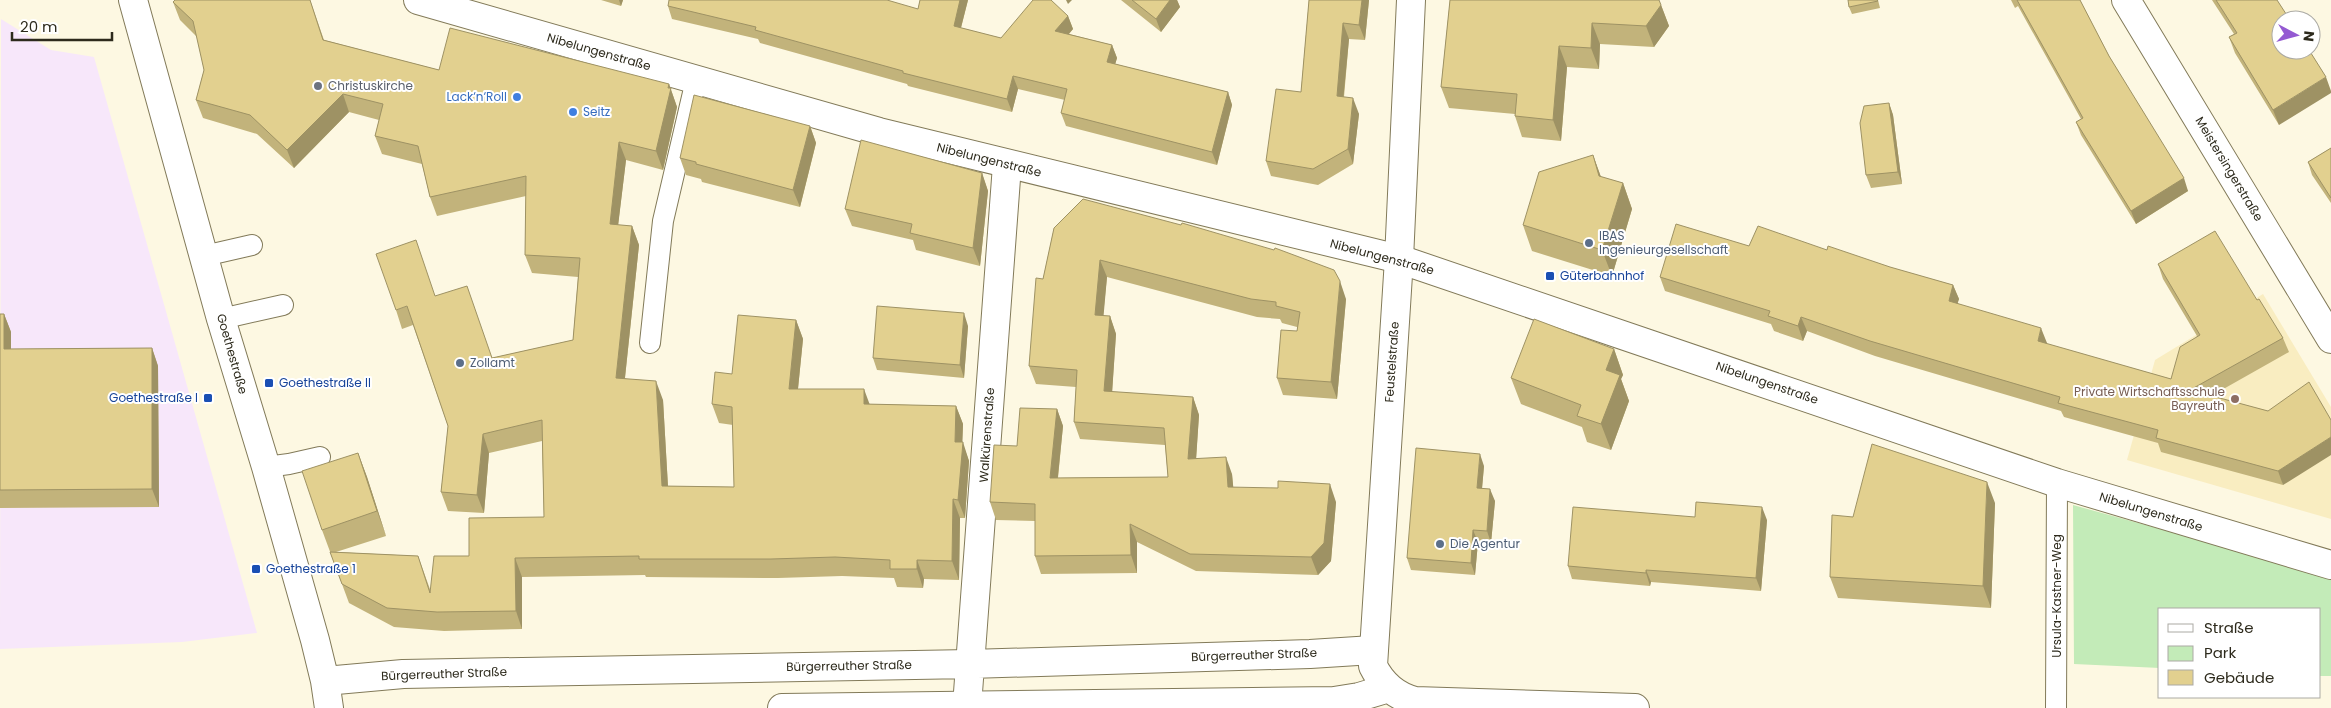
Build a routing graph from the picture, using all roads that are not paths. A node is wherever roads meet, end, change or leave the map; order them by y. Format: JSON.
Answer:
{"nodes":[{"id":1,"x":132,"y":0,"type":"edge"},
{"id":2,"x":418,"y":0,"type":"edge"},
{"id":3,"x":1411,"y":0,"type":"edge"},
{"id":4,"x":2126,"y":0,"type":"edge"},
{"id":5,"x":696,"y":80,"type":"junction"},
{"id":6,"x":1007,"y":164,"type":"junction"},
{"id":7,"x":252,"y":245,"type":"dead end"},
{"id":8,"x":204,"y":256,"type":"junction"},
{"id":9,"x":1399,"y":259,"type":"junction"},
{"id":10,"x":283,"y":305,"type":"dead end"},
{"id":11,"x":221,"y":319,"type":"junction"},
{"id":12,"x":2331,"y":339,"type":"edge"},
{"id":13,"x":650,"y":343,"type":"dead end"},
{"id":14,"x":320,"y":456,"type":"dead end"},
{"id":15,"x":266,"y":467,"type":"junction"},
{"id":16,"x":2057,"y":484,"type":"junction"},
{"id":17,"x":2331,"y":566,"type":"edge"},
{"id":18,"x":1372,"y":650,"type":"junction"},
{"id":19,"x":970,"y":664,"type":"junction"},
{"id":20,"x":325,"y":681,"type":"junction"},
{"id":21,"x":1400,"y":699,"type":"edge"},
{"id":22,"x":967,"y":706,"type":"junction"},
{"id":23,"x":1546,"y":707,"type":"edge"},
{"id":24,"x":329,"y":708,"type":"edge"},
{"id":25,"x":782,"y":708,"type":"edge"},
{"id":26,"x":811,"y":708,"type":"edge"},
{"id":27,"x":1634,"y":708,"type":"edge"},
{"id":28,"x":2056,"y":708,"type":"edge"}],
"edges":[{"from":1,"to":8,"type":"street","name":"Goethestraße"},
{"from":2,"to":5,"type":"street","name":"Nibelungenstraße"},
{"from":3,"to":9,"type":"street","name":"Feustelstraße"},
{"from":4,"to":12,"type":"street","name":"Meistersingerstraße"},
{"from":5,"to":6,"type":"street","name":"Nibelungenstraße"},
{"from":5,"to":13,"type":"lane"},
{"from":6,"to":9,"type":"street","name":"Nibelungenstraße"},
{"from":6,"to":19,"type":"street","name":"Walkürenstraße"},
{"from":7,"to":8,"type":"lane"},
{"from":8,"to":11,"type":"street","name":"Goethestraße"},
{"from":9,"to":16,"type":"street","name":"Nibelungenstraße"},
{"from":9,"to":18,"type":"street","name":"Feustelstraße"},
{"from":10,"to":11,"type":"lane"},
{"from":11,"to":15,"type":"street","name":"Goethestraße"},
{"from":14,"to":15,"type":"lane"},
{"from":15,"to":20,"type":"street","name":"Goethestraße"},
{"from":16,"to":17,"type":"street","name":"Nibelungenstraße"},
{"from":16,"to":28,"type":"lane","name":"Ursula-Kastner-Weg"},
{"from":18,"to":19,"type":"street","name":"Bürgerreuther Straße"},
{"from":18,"to":21,"type":"street","name":"Feustelstraße"},
{"from":19,"to":20,"type":"street","name":"Bürgerreuther Straße"},
{"from":19,"to":22,"type":"street","name":"Walkürenstraße"},
{"from":20,"to":24,"type":"street","name":"Goethestraße"},
{"from":21,"to":22,"type":"street"},
{"from":21,"to":23,"type":"street"},
{"from":22,"to":26,"type":"street"},
{"from":23,"to":27,"type":"street"},
{"from":25,"to":26,"type":"street"}]}
